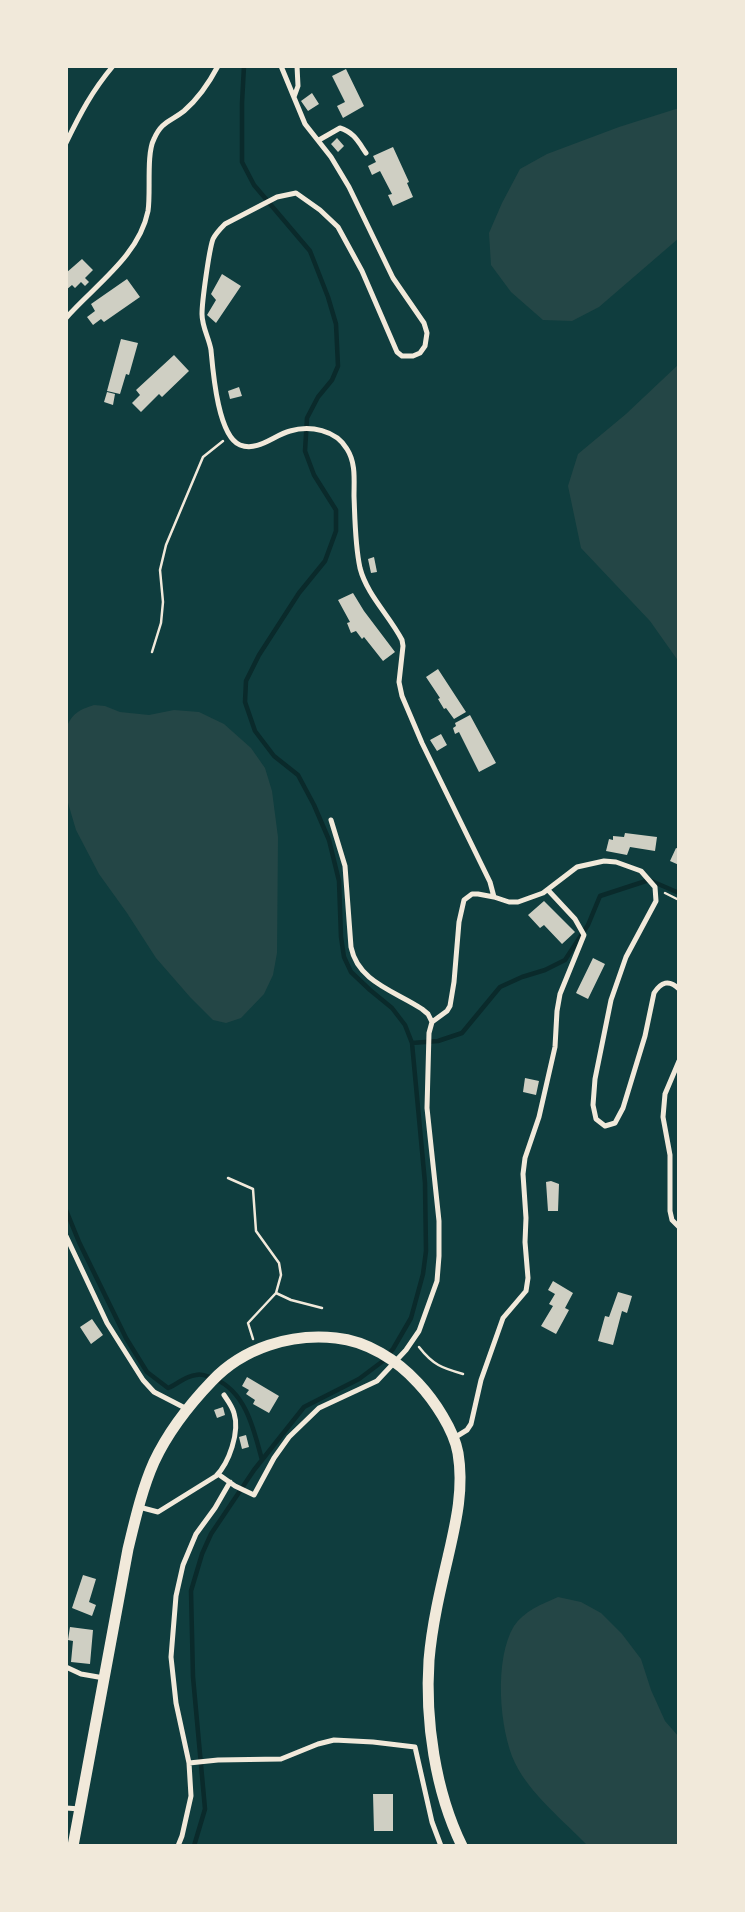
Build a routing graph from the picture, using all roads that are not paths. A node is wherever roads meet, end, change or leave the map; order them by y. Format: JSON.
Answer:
{"nodes":[{"id":1,"x":114,"y":66,"type":"edge"},
{"id":2,"x":218,"y":66,"type":"edge"},
{"id":3,"x":281,"y":66,"type":"edge"},
{"id":4,"x":297,"y":66,"type":"edge"},
{"id":5,"x":294,"y":97,"type":"junction"},
{"id":6,"x":319,"y":140,"type":"junction"},
{"id":7,"x":66,"y":143,"type":"edge"},
{"id":8,"x":366,"y":153,"type":"dead end"},
{"id":9,"x":66,"y":318,"type":"edge"},
{"id":10,"x":331,"y":820,"type":"dead end"},
{"id":11,"x":548,"y":890,"type":"junction"},
{"id":12,"x":494,"y":897,"type":"junction"},
{"id":13,"x":679,"y":989,"type":"edge"},
{"id":14,"x":432,"y":1022,"type":"junction"},
{"id":15,"x":679,"y":1061,"type":"edge"},
{"id":16,"x":679,"y":1228,"type":"edge"},
{"id":17,"x":66,"y":1236,"type":"edge"},
{"id":18,"x":224,"y":1395,"type":"dead end"},
{"id":19,"x":187,"y":1409,"type":"junction"},
{"id":20,"x":454,"y":1438,"type":"junction"},
{"id":21,"x":218,"y":1474,"type":"junction"},
{"id":22,"x":232,"y":1484,"type":"junction"},
{"id":23,"x":138,"y":1507,"type":"junction"},
{"id":24,"x":66,"y":1667,"type":"edge"},
{"id":25,"x":104,"y":1678,"type":"junction"},
{"id":26,"x":189,"y":1763,"type":"junction"},
{"id":27,"x":66,"y":1808,"type":"edge"},
{"id":28,"x":80,"y":1809,"type":"junction"},
{"id":29,"x":72,"y":1846,"type":"edge"},
{"id":30,"x":178,"y":1846,"type":"edge"},
{"id":31,"x":442,"y":1846,"type":"edge"},
{"id":32,"x":462,"y":1846,"type":"edge"}],
"edges":[{"from":1,"to":7,"type":"street"},
{"from":2,"to":9,"type":"street"},
{"from":3,"to":5,"type":"street"},
{"from":4,"to":5,"type":"street"},
{"from":5,"to":6,"type":"street"},
{"from":6,"to":8,"type":"street"},
{"from":6,"to":12,"type":"street"},
{"from":10,"to":14,"type":"street"},
{"from":11,"to":12,"type":"street"},
{"from":11,"to":13,"type":"street"},
{"from":11,"to":20,"type":"street"},
{"from":12,"to":14,"type":"street"},
{"from":14,"to":22,"type":"street"},
{"from":15,"to":16,"type":"street"},
{"from":17,"to":19,"type":"street"},
{"from":18,"to":21,"type":"street"},
{"from":19,"to":20,"type":"main road"},
{"from":19,"to":23,"type":"main road"},
{"from":20,"to":32,"type":"main road"},
{"from":21,"to":22,"type":"street"},
{"from":21,"to":23,"type":"street"},
{"from":22,"to":26,"type":"street"},
{"from":23,"to":25,"type":"main road"},
{"from":24,"to":25,"type":"street"},
{"from":25,"to":28,"type":"main road"},
{"from":26,"to":30,"type":"street"},
{"from":26,"to":31,"type":"street"},
{"from":27,"to":28,"type":"street"},
{"from":28,"to":29,"type":"main road"}]}
